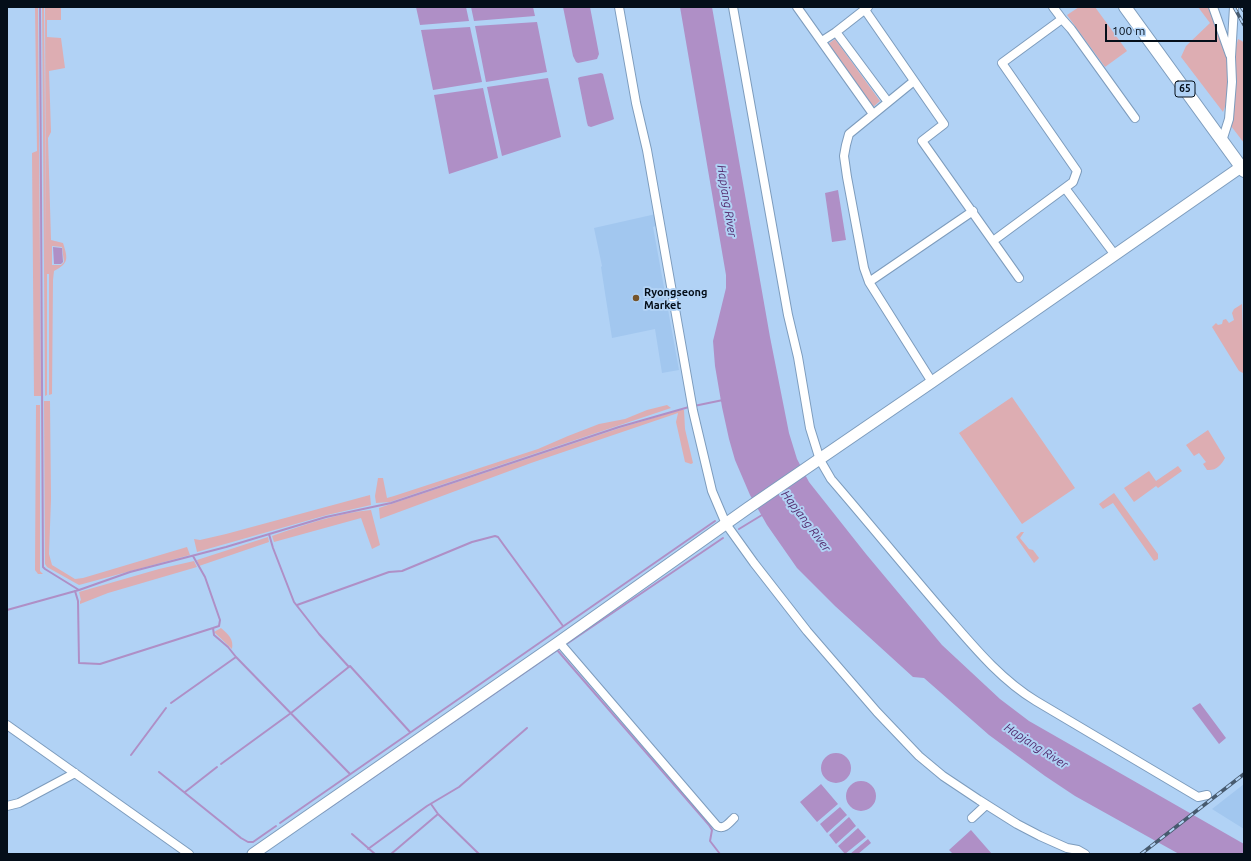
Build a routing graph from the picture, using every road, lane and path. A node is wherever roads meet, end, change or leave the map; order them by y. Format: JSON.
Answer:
{"nodes":[{"id":1,"x":619,"y":7,"type":"edge"},
{"id":2,"x":733,"y":7,"type":"edge"},
{"id":3,"x":797,"y":7,"type":"edge"},
{"id":4,"x":1053,"y":7,"type":"edge"},
{"id":5,"x":1125,"y":7,"type":"edge"},
{"id":6,"x":1213,"y":7,"type":"edge"},
{"id":7,"x":1234,"y":7,"type":"edge"},
{"id":8,"x":867,"y":9,"type":"edge"},
{"id":9,"x":1062,"y":19,"type":"junction"},
{"id":10,"x":836,"y":32,"type":"junction"},
{"id":11,"x":822,"y":41,"type":"junction"},
{"id":12,"x":1231,"y":57,"type":"junction"},
{"id":13,"x":914,"y":81,"type":"junction"},
{"id":14,"x":888,"y":102,"type":"junction"},
{"id":15,"x":873,"y":114,"type":"junction"},
{"id":16,"x":1135,"y":118,"type":"dead end"},
{"id":17,"x":1222,"y":141,"type":"junction"},
{"id":18,"x":1243,"y":169,"type":"edge"},
{"id":19,"x":1065,"y":188,"type":"junction"},
{"id":20,"x":972,"y":211,"type":"junction"},
{"id":21,"x":994,"y":241,"type":"junction"},
{"id":22,"x":1115,"y":255,"type":"junction"},
{"id":23,"x":1019,"y":278,"type":"dead end"},
{"id":24,"x":869,"y":282,"type":"junction"},
{"id":25,"x":932,"y":382,"type":"junction"},
{"id":26,"x":817,"y":462,"type":"junction"},
{"id":27,"x":726,"y":524,"type":"junction"},
{"id":28,"x":559,"y":642,"type":"junction"},
{"id":29,"x":7,"y":725,"type":"edge"},
{"id":30,"x":75,"y":773,"type":"junction"},
{"id":31,"x":1207,"y":795,"type":"dead end"},
{"id":32,"x":986,"y":805,"type":"junction"},
{"id":33,"x":7,"y":806,"type":"edge"},
{"id":34,"x":734,"y":818,"type":"dead end"},
{"id":35,"x":972,"y":818,"type":"dead end"},
{"id":36,"x":189,"y":854,"type":"edge"},
{"id":37,"x":253,"y":854,"type":"edge"},
{"id":38,"x":1084,"y":854,"type":"edge"}],
"edges":[{"from":1,"to":27,"type":"street"},
{"from":2,"to":26,"type":"street"},
{"from":3,"to":11,"type":"street"},
{"from":4,"to":9,"type":"street"},
{"from":5,"to":17,"type":"main road","number":"65"},
{"from":6,"to":12,"type":"street"},
{"from":7,"to":12,"type":"street"},
{"from":8,"to":10,"type":"street"},
{"from":8,"to":13,"type":"street"},
{"from":9,"to":16,"type":"street"},
{"from":9,"to":19,"type":"street"},
{"from":10,"to":11,"type":"street"},
{"from":10,"to":14,"type":"street"},
{"from":11,"to":15,"type":"street"},
{"from":12,"to":17,"type":"street"},
{"from":13,"to":14,"type":"street"},
{"from":13,"to":20,"type":"street"},
{"from":14,"to":15,"type":"street"},
{"from":15,"to":24,"type":"street"},
{"from":17,"to":18,"type":"main road","number":"65"},
{"from":18,"to":22,"type":"street"},
{"from":19,"to":21,"type":"street"},
{"from":19,"to":22,"type":"street"},
{"from":20,"to":21,"type":"street"},
{"from":20,"to":24,"type":"street"},
{"from":21,"to":23,"type":"street"},
{"from":22,"to":25,"type":"street"},
{"from":24,"to":25,"type":"street"},
{"from":25,"to":26,"type":"street"},
{"from":26,"to":27,"type":"street"},
{"from":26,"to":31,"type":"street"},
{"from":27,"to":28,"type":"street"},
{"from":27,"to":32,"type":"street"},
{"from":28,"to":34,"type":"street"},
{"from":28,"to":37,"type":"street"},
{"from":29,"to":30,"type":"street"},
{"from":30,"to":33,"type":"street"},
{"from":30,"to":36,"type":"street"},
{"from":32,"to":35,"type":"street"},
{"from":32,"to":38,"type":"street"}]}
